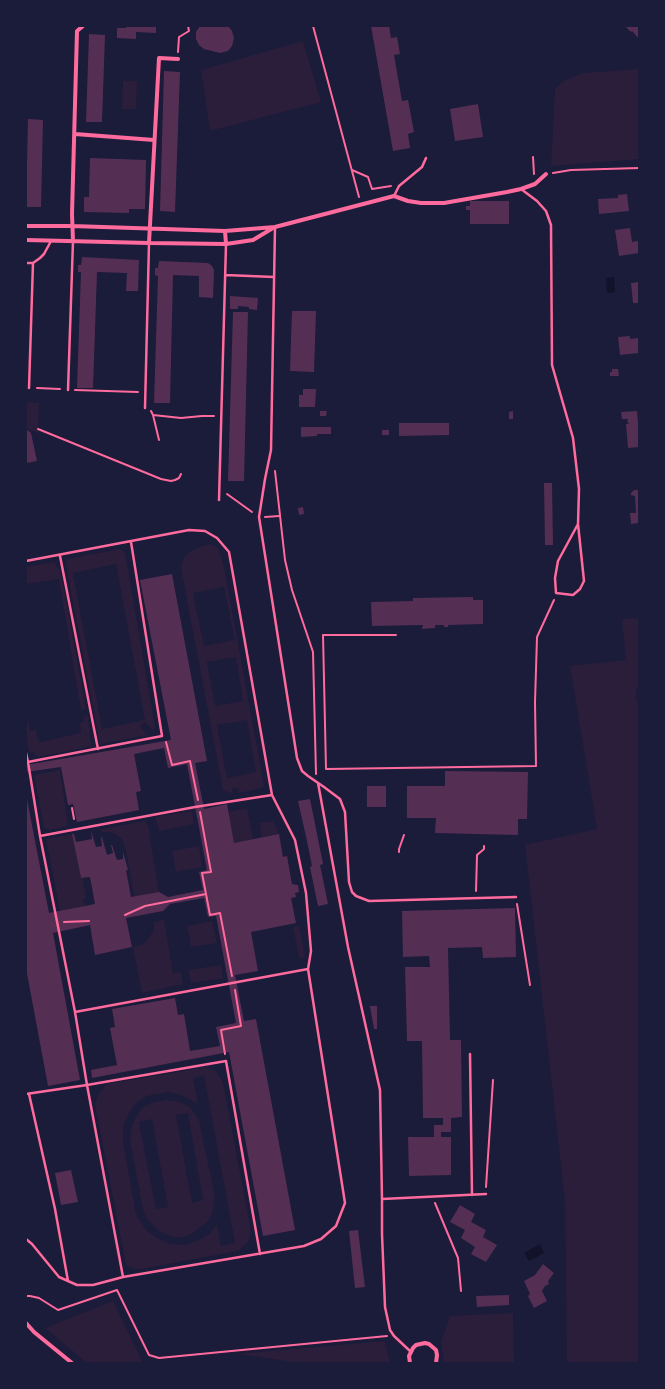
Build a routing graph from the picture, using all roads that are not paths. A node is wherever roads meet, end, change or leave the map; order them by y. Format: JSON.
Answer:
{"nodes":[{"id":1,"x":83,"y":26,"type":"edge"},
{"id":2,"x":178,"y":59,"type":"road end"},
{"id":3,"x":75,"y":134,"type":"junction"},
{"id":4,"x":154,"y":140,"type":"junction"},
{"id":5,"x":426,"y":158,"type":"dead end"},
{"id":6,"x":546,"y":174,"type":"road end"},
{"id":7,"x":520,"y":189,"type":"junction"},
{"id":8,"x":394,"y":196,"type":"junction"},
{"id":9,"x":26,"y":226,"type":"edge"},
{"id":10,"x":72,"y":226,"type":"junction"},
{"id":11,"x":275,"y":227,"type":"junction"},
{"id":12,"x":151,"y":228,"type":"junction"},
{"id":13,"x":225,"y":231,"type":"junction"},
{"id":14,"x":26,"y":240,"type":"edge"},
{"id":15,"x":52,"y":241,"type":"junction"},
{"id":16,"x":73,"y":241,"type":"junction"},
{"id":17,"x":150,"y":243,"type":"junction"},
{"id":18,"x":226,"y":244,"type":"junction"},
{"id":19,"x":26,"y":263,"type":"edge"},
{"id":20,"x":33,"y":263,"type":"junction"},
{"id":21,"x":225,"y":275,"type":"junction"},
{"id":22,"x":274,"y":277,"type":"junction"},
{"id":23,"x":29,"y":388,"type":"dead end"},
{"id":24,"x":68,"y":390,"type":"road end"},
{"id":25,"x":145,"y":408,"type":"road end"},
{"id":26,"x":219,"y":500,"type":"dead end"},
{"id":27,"x":578,"y":524,"type":"junction"},
{"id":28,"x":131,"y":542,"type":"junction"},
{"id":29,"x":60,"y":556,"type":"junction"},
{"id":30,"x":26,"y":561,"type":"edge"},
{"id":31,"x":98,"y":749,"type":"junction"},
{"id":32,"x":26,"y":753,"type":"edge"},
{"id":33,"x":27,"y":763,"type":"edge"},
{"id":34,"x":317,"y":782,"type":"junction"},
{"id":35,"x":272,"y":795,"type":"junction"},
{"id":36,"x":40,"y":836,"type":"junction"},
{"id":37,"x":516,"y":897,"type":"road end"},
{"id":38,"x":308,"y":969,"type":"junction"},
{"id":39,"x":75,"y":1012,"type":"junction"},
{"id":40,"x":470,"y":1054,"type":"dead end"},
{"id":41,"x":87,"y":1085,"type":"junction"},
{"id":42,"x":28,"y":1094,"type":"edge"},
{"id":43,"x":486,"y":1194,"type":"road end"},
{"id":44,"x":472,"y":1195,"type":"junction"},
{"id":45,"x":382,"y":1199,"type":"junction"},
{"id":46,"x":26,"y":1239,"type":"edge"},
{"id":47,"x":260,"y":1254,"type":"junction"},
{"id":48,"x":123,"y":1277,"type":"junction"},
{"id":49,"x":68,"y":1281,"type":"junction"},
{"id":50,"x":26,"y":1323,"type":"edge"},
{"id":51,"x":410,"y":1351,"type":"junction"},
{"id":52,"x":72,"y":1363,"type":"edge"},
{"id":53,"x":410,"y":1363,"type":"edge"},
{"id":54,"x":436,"y":1363,"type":"edge"}],
"edges":[{"from":1,"to":3,"type":"street"},
{"from":2,"to":4,"type":"street"},
{"from":3,"to":4,"type":"street"},
{"from":3,"to":10,"type":"street"},
{"from":4,"to":12,"type":"street"},
{"from":5,"to":8,"type":"lane"},
{"from":6,"to":7,"type":"street"},
{"from":7,"to":8,"type":"street"},
{"from":7,"to":27,"type":"lane"},
{"from":8,"to":11,"type":"street"},
{"from":9,"to":10,"type":"street"},
{"from":10,"to":12,"type":"street"},
{"from":10,"to":16,"type":"street"},
{"from":11,"to":13,"type":"street"},
{"from":11,"to":18,"type":"street"},
{"from":11,"to":22,"type":"lane"},
{"from":12,"to":13,"type":"street"},
{"from":12,"to":17,"type":"street"},
{"from":13,"to":18,"type":"street"},
{"from":14,"to":15,"type":"street"},
{"from":15,"to":16,"type":"street"},
{"from":15,"to":20,"type":"lane"},
{"from":16,"to":17,"type":"street"},
{"from":16,"to":24,"type":"lane"},
{"from":17,"to":18,"type":"street"},
{"from":17,"to":25,"type":"lane"},
{"from":18,"to":21,"type":"lane"},
{"from":19,"to":20,"type":"lane"},
{"from":20,"to":23,"type":"lane"},
{"from":21,"to":22,"type":"lane"},
{"from":21,"to":26,"type":"lane"},
{"from":22,"to":34,"type":"lane"},
{"from":27,"to":27,"type":"lane"},
{"from":28,"to":29,"type":"lane"},
{"from":28,"to":31,"type":"lane"},
{"from":28,"to":35,"type":"lane"},
{"from":29,"to":30,"type":"lane"},
{"from":29,"to":31,"type":"lane"},
{"from":31,"to":33,"type":"lane"},
{"from":32,"to":33,"type":"lane"},
{"from":33,"to":36,"type":"lane"},
{"from":34,"to":37,"type":"lane"},
{"from":34,"to":45,"type":"lane"},
{"from":35,"to":36,"type":"lane"},
{"from":35,"to":38,"type":"lane"},
{"from":36,"to":39,"type":"lane"},
{"from":38,"to":39,"type":"lane"},
{"from":38,"to":47,"type":"lane"},
{"from":39,"to":41,"type":"lane"},
{"from":40,"to":44,"type":"lane"},
{"from":41,"to":42,"type":"lane"},
{"from":41,"to":47,"type":"lane"},
{"from":41,"to":48,"type":"lane"},
{"from":42,"to":49,"type":"lane"},
{"from":43,"to":44,"type":"lane"},
{"from":44,"to":45,"type":"lane"},
{"from":45,"to":51,"type":"lane"},
{"from":46,"to":49,"type":"lane"},
{"from":47,"to":48,"type":"lane"},
{"from":48,"to":49,"type":"lane"},
{"from":50,"to":52,"type":"street"},
{"from":51,"to":53,"type":"street"},
{"from":51,"to":54,"type":"street"}]}
